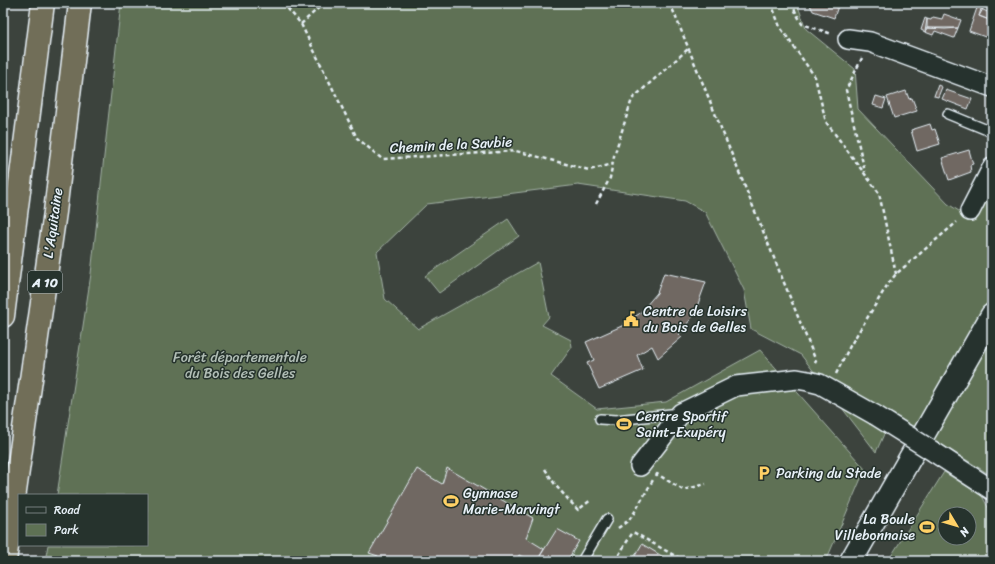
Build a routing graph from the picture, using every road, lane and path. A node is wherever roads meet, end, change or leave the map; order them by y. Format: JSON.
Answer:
{"nodes":[{"id":1,"x":43,"y":3,"type":"edge"},
{"id":2,"x":80,"y":3,"type":"edge"},
{"id":3,"x":283,"y":3,"type":"edge"},
{"id":4,"x":670,"y":3,"type":"edge"},
{"id":5,"x":771,"y":3,"type":"edge"},
{"id":6,"x":791,"y":3,"type":"edge"},
{"id":7,"x":323,"y":4,"type":"dead end"},
{"id":8,"x":301,"y":24,"type":"junction"},
{"id":9,"x":848,"y":39,"type":"joint"},
{"id":10,"x":870,"y":42,"type":"junction"},
{"id":11,"x":688,"y":49,"type":"junction"},
{"id":12,"x":992,"y":87,"type":"edge"},
{"id":13,"x":948,"y":114,"type":"dead end"},
{"id":14,"x":992,"y":132,"type":"edge"},
{"id":15,"x":613,"y":164,"type":"junction"},
{"id":16,"x":992,"y":168,"type":"edge"},
{"id":17,"x":865,"y":175,"type":"junction"},
{"id":18,"x":596,"y":204,"type":"dead end"},
{"id":19,"x":970,"y":211,"type":"joint"},
{"id":20,"x":896,"y":274,"type":"junction"},
{"id":21,"x":992,"y":315,"type":"edge"},
{"id":22,"x":3,"y":316,"type":"edge"},
{"id":23,"x":808,"y":381,"type":"junction"},
{"id":24,"x":828,"y":389,"type":"junction"},
{"id":25,"x":681,"y":413,"type":"junction"},
{"id":26,"x":600,"y":419,"type":"dead end"},
{"id":27,"x":640,"y":466,"type":"dead end"},
{"id":28,"x":545,"y":469,"type":"dead end"},
{"id":29,"x":706,"y":484,"type":"dead end"},
{"id":30,"x":992,"y":490,"type":"edge"},
{"id":31,"x":590,"y":500,"type":"dead end"},
{"id":32,"x":607,"y":518,"type":"dead end"},
{"id":33,"x":617,"y":529,"type":"dead end"},
{"id":34,"x":5,"y":561,"type":"edge"},
{"id":35,"x":582,"y":561,"type":"edge"},
{"id":36,"x":615,"y":561,"type":"edge"},
{"id":37,"x":684,"y":561,"type":"edge"},
{"id":38,"x":852,"y":561,"type":"edge"}],
"edges":[{"from":1,"to":22,"type":"highway","number":"A 10"},
{"from":2,"to":34,"type":"highway","name":"L'Aquitaine","number":"A 10"},
{"from":3,"to":8,"type":"path","name":"Chemin de la Savbie"},
{"from":4,"to":11,"type":"path"},
{"from":5,"to":17,"type":"path"},
{"from":6,"to":9,"type":"path"},
{"from":7,"to":8,"type":"path"},
{"from":8,"to":15,"type":"path","name":"Chemin de la Savbie"},
{"from":9,"to":10,"type":"street"},
{"from":10,"to":12,"type":"street"},
{"from":10,"to":17,"type":"path"},
{"from":11,"to":15,"type":"path"},
{"from":11,"to":23,"type":"path"},
{"from":13,"to":14,"type":"lane"},
{"from":15,"to":18,"type":"path"},
{"from":16,"to":19,"type":"street"},
{"from":17,"to":20,"type":"path"},
{"from":19,"to":20,"type":"path"},
{"from":20,"to":24,"type":"path"},
{"from":21,"to":38,"type":"main road"},
{"from":23,"to":24,"type":"street"},
{"from":23,"to":25,"type":"street"},
{"from":24,"to":30,"type":"street","bridge":true},
{"from":25,"to":26,"type":"lane"},
{"from":25,"to":27,"type":"street"},
{"from":28,"to":31,"type":"path"},
{"from":29,"to":33,"type":"path"},
{"from":32,"to":35,"type":"lane"},
{"from":36,"to":37,"type":"path"}]}
